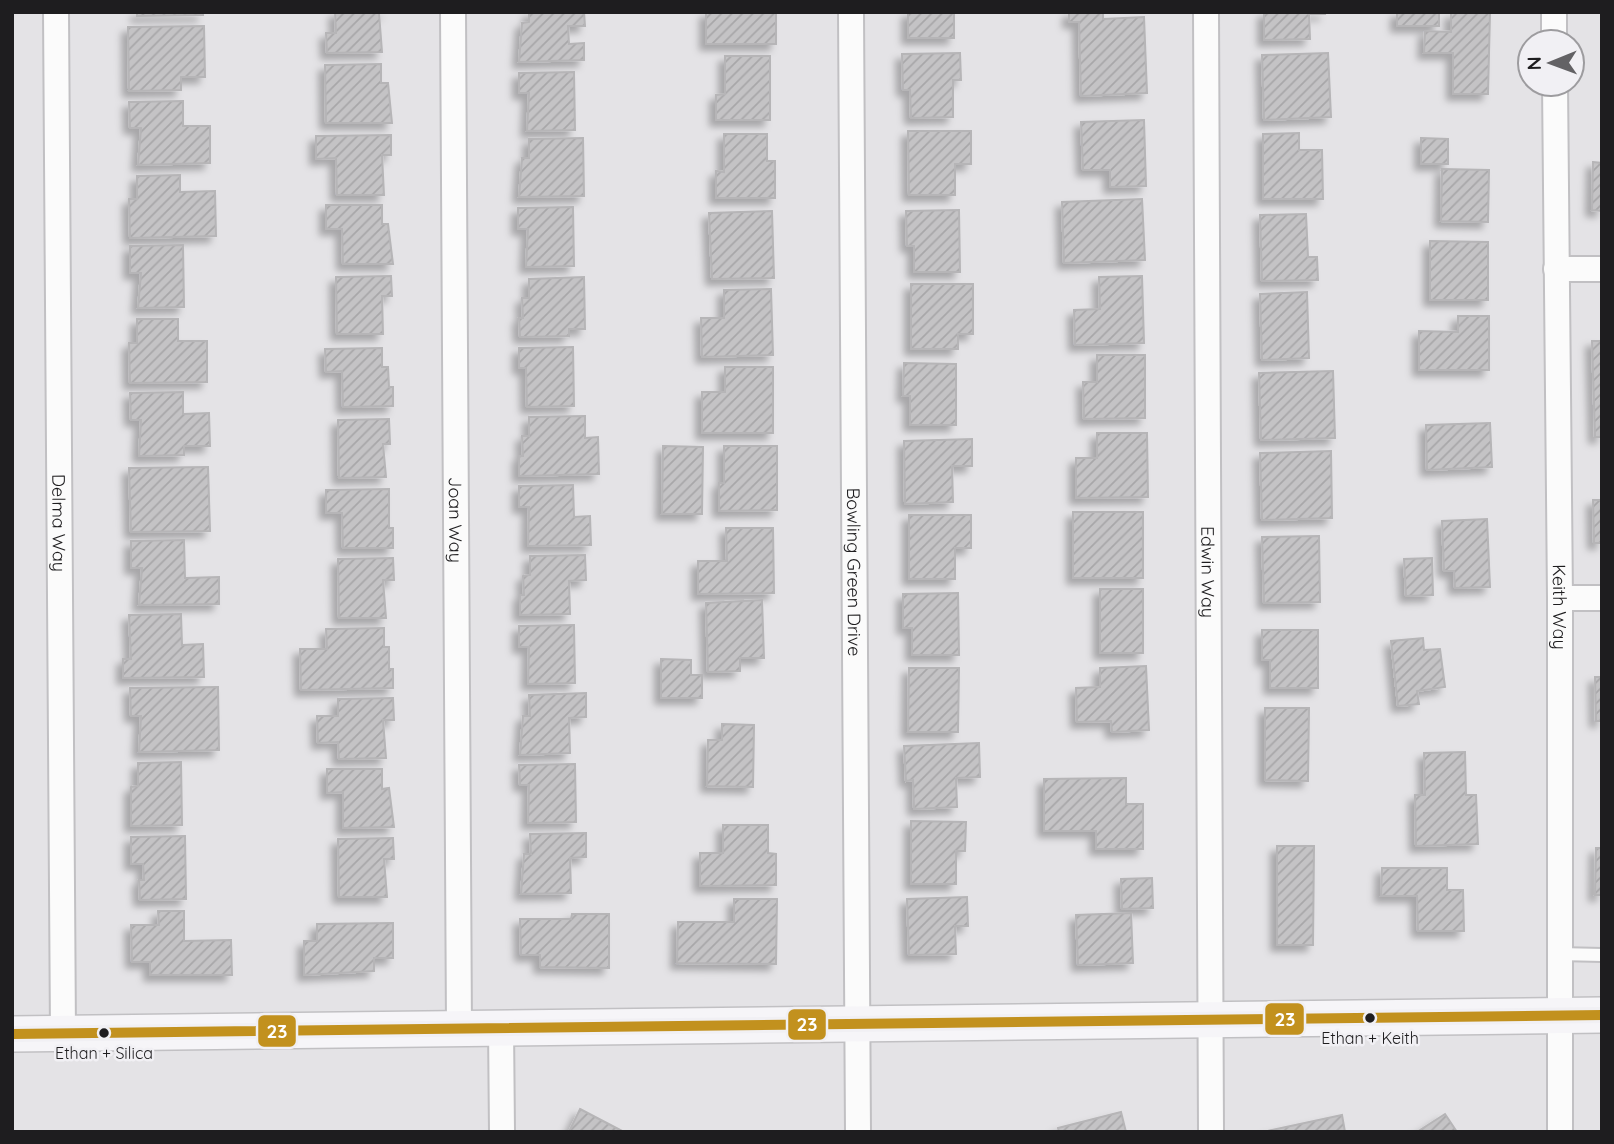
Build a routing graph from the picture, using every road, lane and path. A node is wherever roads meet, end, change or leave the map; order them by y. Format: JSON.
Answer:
{"nodes":[{"id":1,"x":56,"y":12,"type":"edge"},
{"id":2,"x":453,"y":12,"type":"edge"},
{"id":3,"x":851,"y":12,"type":"edge"},
{"id":4,"x":1206,"y":12,"type":"edge"},
{"id":5,"x":1555,"y":98,"type":"edge"},
{"id":6,"x":1556,"y":269,"type":"junction"},
{"id":7,"x":1602,"y":269,"type":"edge"},
{"id":8,"x":1560,"y":598,"type":"junction"},
{"id":9,"x":1602,"y":598,"type":"edge"},
{"id":10,"x":1559,"y":954,"type":"junction"},
{"id":11,"x":1602,"y":955,"type":"edge"},
{"id":12,"x":1602,"y":1014,"type":"edge"},
{"id":13,"x":1558,"y":1016,"type":"junction"},
{"id":14,"x":1209,"y":1019,"type":"junction"},
{"id":15,"x":856,"y":1021,"type":"junction"},
{"id":16,"x":459,"y":1027,"type":"junction"},
{"id":17,"x":501,"y":1027,"type":"junction"},
{"id":18,"x":12,"y":1034,"type":"edge"},
{"id":19,"x":63,"y":1034,"type":"junction"},
{"id":20,"x":502,"y":1132,"type":"edge"},
{"id":21,"x":858,"y":1132,"type":"edge"},
{"id":22,"x":1211,"y":1132,"type":"edge"},
{"id":23,"x":1560,"y":1132,"type":"edge"}],
"edges":[{"from":1,"to":19,"type":"street","name":"Delma Way"},
{"from":2,"to":16,"type":"street","name":"Joan Way"},
{"from":3,"to":15,"type":"street","name":"Bowling Green Drive"},
{"from":4,"to":14,"type":"street","name":"Edwin Way"},
{"from":5,"to":6,"type":"street","name":"Keith Way"},
{"from":6,"to":7,"type":"street"},
{"from":6,"to":8,"type":"street","name":"Keith Way"},
{"from":8,"to":9,"type":"street"},
{"from":8,"to":10,"type":"street","name":"Keith Way"},
{"from":10,"to":11,"type":"lane"},
{"from":10,"to":13,"type":"street","name":"Keith Way"},
{"from":12,"to":13,"type":"street"},
{"from":13,"to":14,"type":"street"},
{"from":13,"to":23,"type":"street","name":"Keith Way"},
{"from":14,"to":15,"type":"street"},
{"from":14,"to":22,"type":"street","name":"Edwin Way"},
{"from":15,"to":17,"type":"street"},
{"from":15,"to":21,"type":"street","name":"Bowling Green Drive"},
{"from":16,"to":17,"type":"street"},
{"from":16,"to":19,"type":"street"},
{"from":17,"to":20,"type":"street"},
{"from":18,"to":19,"type":"street"}]}
